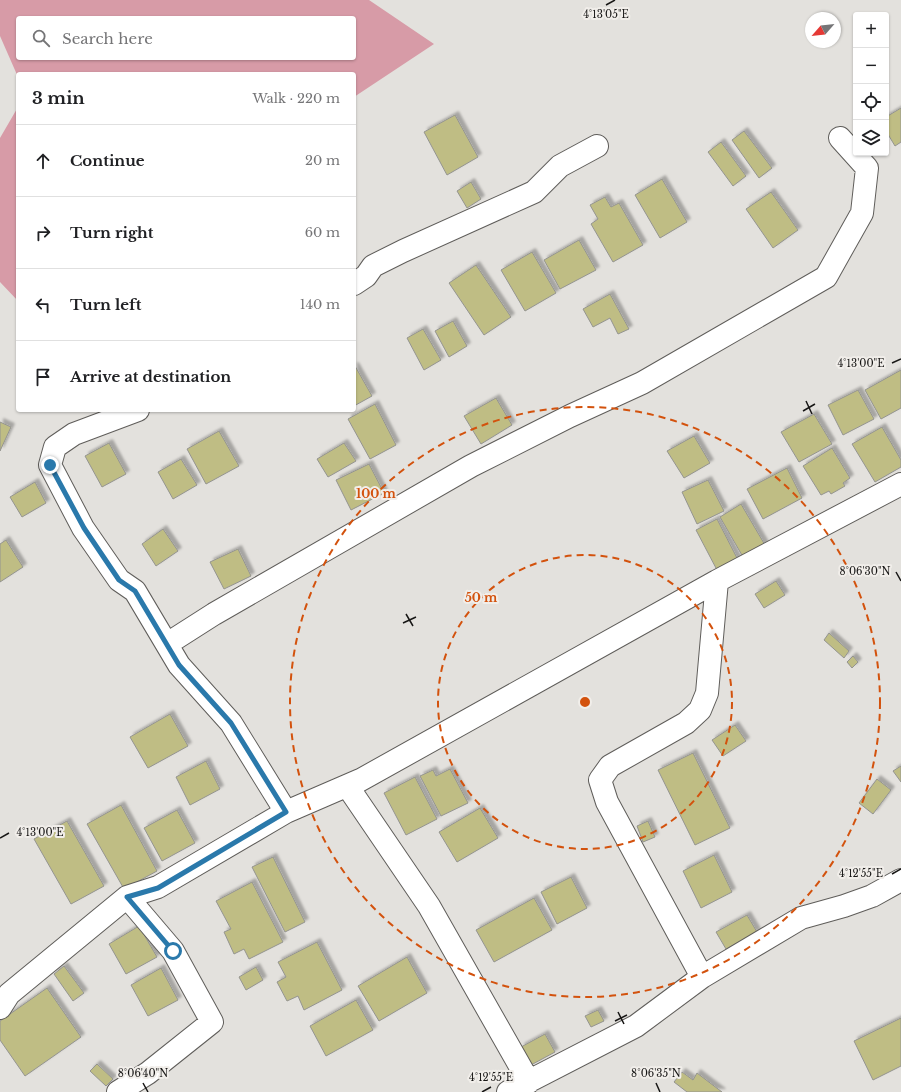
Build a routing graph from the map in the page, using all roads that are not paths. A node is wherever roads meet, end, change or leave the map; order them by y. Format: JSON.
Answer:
{"nodes":[{"id":1,"x":840,"y":138,"type":"dead end"},
{"id":2,"x":598,"y":146,"type":"dead end"},
{"id":3,"x":356,"y":283,"type":"edge"},
{"id":4,"x":133,"y":412,"type":"edge"},
{"id":5,"x":901,"y":484,"type":"edge"},
{"id":6,"x":717,"y":581,"type":"junction"},
{"id":7,"x":167,"y":644,"type":"junction"},
{"id":8,"x":363,"y":779,"type":"junction"},
{"id":9,"x":286,"y":812,"type":"junction"},
{"id":10,"x":901,"y":880,"type":"edge"},
{"id":11,"x":127,"y":897,"type":"junction"},
{"id":12,"x":702,"y":977,"type":"junction"},
{"id":13,"x":0,"y":1008,"type":"edge"},
{"id":14,"x":529,"y":1082,"type":"junction"},
{"id":15,"x":118,"y":1092,"type":"edge"},
{"id":16,"x":508,"y":1092,"type":"edge"}],
"edges":[{"from":1,"to":7,"type":"street"},
{"from":2,"to":3,"type":"street"},
{"from":4,"to":7,"type":"street"},
{"from":5,"to":6,"type":"street"},
{"from":6,"to":8,"type":"street"},
{"from":6,"to":12,"type":"street"},
{"from":7,"to":9,"type":"street"},
{"from":8,"to":9,"type":"street"},
{"from":8,"to":14,"type":"street"},
{"from":9,"to":11,"type":"street"},
{"from":10,"to":12,"type":"street"},
{"from":11,"to":13,"type":"street"},
{"from":11,"to":15,"type":"street"},
{"from":12,"to":14,"type":"street"},
{"from":14,"to":16,"type":"street"}]}
